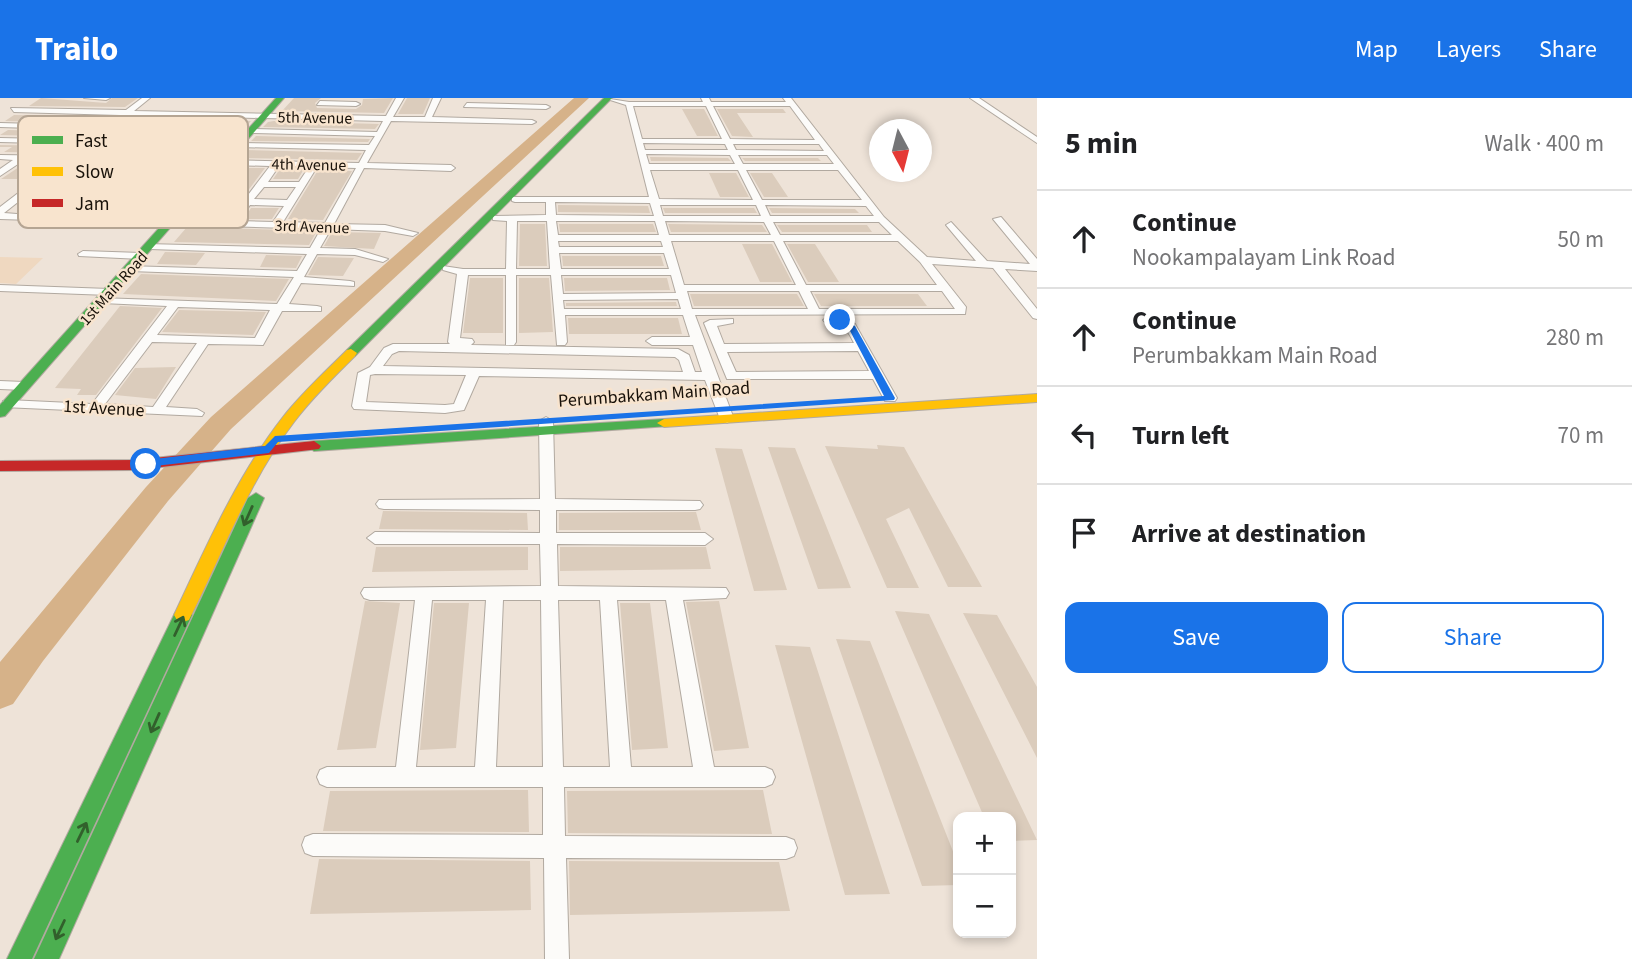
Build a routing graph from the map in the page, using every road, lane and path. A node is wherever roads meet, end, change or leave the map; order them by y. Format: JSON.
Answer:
{"nodes":[{"id":1,"x":33,"y":98,"type":"edge"},
{"id":2,"x":88,"y":98,"type":"edge"},
{"id":3,"x":107,"y":98,"type":"edge"},
{"id":4,"x":146,"y":98,"type":"edge"},
{"id":5,"x":280,"y":98,"type":"edge"},
{"id":6,"x":400,"y":98,"type":"edge"},
{"id":7,"x":437,"y":98,"type":"edge"},
{"id":8,"x":608,"y":98,"type":"edge"},
{"id":9,"x":974,"y":98,"type":"edge"},
{"id":10,"x":322,"y":101,"type":"edge"},
{"id":11,"x":358,"y":101,"type":"edge"},
{"id":12,"x":468,"y":101,"type":"edge"},
{"id":13,"x":707,"y":101,"type":"edge"},
{"id":14,"x":63,"y":104,"type":"dead end"},
{"id":15,"x":623,"y":104,"type":"edge"},
{"id":16,"x":789,"y":106,"type":"edge"},
{"id":17,"x":546,"y":107,"type":"dead end"},
{"id":18,"x":14,"y":110,"type":"junction"},
{"id":19,"x":54,"y":111,"type":"junction"},
{"id":20,"x":88,"y":112,"type":"junction"},
{"id":21,"x":128,"y":113,"type":"junction"},
{"id":22,"x":165,"y":113,"type":"junction"},
{"id":23,"x":646,"y":114,"type":"dead end"},
{"id":24,"x":700,"y":114,"type":"dead end"},
{"id":25,"x":713,"y":114,"type":"junction"},
{"id":26,"x":726,"y":114,"type":"dead end"},
{"id":27,"x":218,"y":115,"type":"joint"},
{"id":28,"x":124,"y":116,"type":"edge"},
{"id":29,"x":162,"y":116,"type":"edge"},
{"id":30,"x":265,"y":116,"type":"junction"},
{"id":31,"x":309,"y":117,"type":"junction"},
{"id":32,"x":347,"y":117,"type":"junction"},
{"id":33,"x":390,"y":118,"type":"junction"},
{"id":34,"x":0,"y":119,"type":"edge"},
{"id":35,"x":428,"y":119,"type":"junction"},
{"id":36,"x":462,"y":120,"type":"junction"},
{"id":37,"x":532,"y":122,"type":"dead end"},
{"id":38,"x":0,"y":125,"type":"edge"},
{"id":39,"x":18,"y":126,"type":"edge"},
{"id":40,"x":252,"y":131,"type":"junction"},
{"id":41,"x":303,"y":132,"type":"junction"},
{"id":42,"x":336,"y":133,"type":"junction"},
{"id":43,"x":381,"y":134,"type":"junction"},
{"id":44,"x":248,"y":136,"type":"edge"},
{"id":45,"x":18,"y":137,"type":"edge"},
{"id":46,"x":0,"y":139,"type":"edge"},
{"id":47,"x":14,"y":140,"type":"junction"},
{"id":48,"x":18,"y":140,"type":"edge"},
{"id":49,"x":639,"y":141,"type":"junction"},
{"id":50,"x":727,"y":141,"type":"junction"},
{"id":51,"x":821,"y":142,"type":"junction"},
{"id":52,"x":1036,"y":144,"type":"edge"},
{"id":53,"x":248,"y":145,"type":"edge"},
{"id":54,"x":292,"y":146,"type":"junction"},
{"id":55,"x":327,"y":147,"type":"junction"},
{"id":56,"x":374,"y":148,"type":"junction"},
{"id":57,"x":642,"y":152,"type":"junction"},
{"id":58,"x":733,"y":153,"type":"junction"},
{"id":59,"x":829,"y":153,"type":"junction"},
{"id":60,"x":0,"y":157,"type":"edge"},
{"id":61,"x":18,"y":158,"type":"edge"},
{"id":62,"x":18,"y":160,"type":"edge"},
{"id":63,"x":248,"y":162,"type":"edge"},
{"id":64,"x":277,"y":163,"type":"junction"},
{"id":65,"x":315,"y":164,"type":"junction"},
{"id":66,"x":364,"y":166,"type":"junction"},
{"id":67,"x":451,"y":167,"type":"dead end"},
{"id":68,"x":646,"y":167,"type":"junction"},
{"id":69,"x":741,"y":167,"type":"junction"},
{"id":70,"x":840,"y":167,"type":"junction"},
{"id":71,"x":0,"y":173,"type":"edge"},
{"id":72,"x":262,"y":184,"type":"junction"},
{"id":73,"x":302,"y":185,"type":"junction"},
{"id":74,"x":18,"y":199,"type":"edge"},
{"id":75,"x":515,"y":200,"type":"junction"},
{"id":76,"x":550,"y":200,"type":"junction"},
{"id":77,"x":655,"y":201,"type":"junction"},
{"id":78,"x":248,"y":202,"type":"joint"},
{"id":79,"x":290,"y":203,"type":"junction"},
{"id":80,"x":759,"y":203,"type":"junction"},
{"id":81,"x":869,"y":203,"type":"junction"},
{"id":82,"x":0,"y":214,"type":"edge"},
{"id":83,"x":18,"y":217,"type":"edge"},
{"id":84,"x":504,"y":218,"type":"junction"},
{"id":85,"x":551,"y":219,"type":"junction"},
{"id":86,"x":660,"y":219,"type":"junction"},
{"id":87,"x":768,"y":219,"type":"junction"},
{"id":88,"x":881,"y":219,"type":"junction"},
{"id":89,"x":998,"y":219,"type":"dead end"},
{"id":90,"x":248,"y":224,"type":"edge"},
{"id":91,"x":276,"y":225,"type":"junction"},
{"id":92,"x":951,"y":225,"type":"dead end"},
{"id":93,"x":330,"y":226,"type":"junction"},
{"id":94,"x":167,"y":228,"type":"edge"},
{"id":95,"x":413,"y":233,"type":"dead end"},
{"id":96,"x":778,"y":238,"type":"junction"},
{"id":97,"x":899,"y":238,"type":"junction"},
{"id":98,"x":553,"y":244,"type":"junction"},
{"id":99,"x":668,"y":245,"type":"junction"},
{"id":100,"x":215,"y":248,"type":"junction"},
{"id":101,"x":267,"y":249,"type":"junction"},
{"id":102,"x":315,"y":251,"type":"junction"},
{"id":103,"x":83,"y":254,"type":"dead end"},
{"id":104,"x":141,"y":257,"type":"junction"},
{"id":105,"x":383,"y":259,"type":"dead end"},
{"id":106,"x":924,"y":260,"type":"junction"},
{"id":107,"x":991,"y":265,"type":"junction"},
{"id":108,"x":1037,"y":267,"type":"edge"},
{"id":109,"x":454,"y":270,"type":"junction"},
{"id":110,"x":198,"y":271,"type":"junction"},
{"id":111,"x":252,"y":272,"type":"junction"},
{"id":112,"x":510,"y":272,"type":"junction"},
{"id":113,"x":555,"y":272,"type":"junction"},
{"id":114,"x":676,"y":272,"type":"junction"},
{"id":115,"x":300,"y":277,"type":"junction"},
{"id":116,"x":350,"y":284,"type":"dead end"},
{"id":117,"x":0,"y":288,"type":"edge"},
{"id":118,"x":803,"y":288,"type":"junction"},
{"id":119,"x":944,"y":288,"type":"junction"},
{"id":120,"x":682,"y":292,"type":"junction"},
{"id":121,"x":106,"y":296,"type":"junction"},
{"id":122,"x":557,"y":297,"type":"junction"},
{"id":123,"x":174,"y":303,"type":"junction"},
{"id":124,"x":280,"y":307,"type":"junction"},
{"id":125,"x":317,"y":309,"type":"dead end"},
{"id":126,"x":558,"y":312,"type":"junction"},
{"id":127,"x":689,"y":312,"type":"junction"},
{"id":128,"x":815,"y":312,"type":"junction"},
{"id":129,"x":1037,"y":316,"type":"edge"},
{"id":130,"x":148,"y":338,"type":"junction"},
{"id":131,"x":205,"y":340,"type":"junction"},
{"id":132,"x":698,"y":341,"type":"junction"},
{"id":133,"x":510,"y":342,"type":"junction"},
{"id":134,"x":561,"y":342,"type":"junction"},
{"id":135,"x":863,"y":347,"type":"junction"},
{"id":136,"x":719,"y":348,"type":"junction"},
{"id":137,"x":374,"y":370,"type":"junction"},
{"id":138,"x":474,"y":372,"type":"junction"},
{"id":139,"x":877,"y":375,"type":"junction"},
{"id":140,"x":691,"y":376,"type":"junction"},
{"id":141,"x":712,"y":376,"type":"junction"},
{"id":142,"x":0,"y":385,"type":"edge"},
{"id":143,"x":24,"y":386,"type":"junction"},
{"id":144,"x":1037,"y":389,"type":"edge"},
{"id":145,"x":890,"y":398,"type":"junction"},
{"id":146,"x":1037,"y":398,"type":"edge"},
{"id":147,"x":4,"y":408,"type":"edge"},
{"id":148,"x":96,"y":408,"type":"junction"},
{"id":149,"x":157,"y":411,"type":"junction"},
{"id":150,"x":197,"y":413,"type":"dead end"},
{"id":151,"x":725,"y":414,"type":"junction"},
{"id":152,"x":546,"y":426,"type":"junction"},
{"id":153,"x":278,"y":444,"type":"junction"},
{"id":154,"x":0,"y":454,"type":"edge"},
{"id":155,"x":137,"y":459,"type":"junction"},
{"id":156,"x":0,"y":466,"type":"edge"},
{"id":157,"x":384,"y":504,"type":"dead end"},
{"id":158,"x":547,"y":505,"type":"junction"},
{"id":159,"x":695,"y":505,"type":"dead end"},
{"id":160,"x":548,"y":537,"type":"junction"},
{"id":161,"x":375,"y":538,"type":"dead end"},
{"id":162,"x":705,"y":539,"type":"dead end"},
{"id":163,"x":370,"y":593,"type":"dead end"},
{"id":164,"x":424,"y":593,"type":"junction"},
{"id":165,"x":608,"y":593,"type":"junction"},
{"id":166,"x":673,"y":593,"type":"junction"},
{"id":167,"x":720,"y":593,"type":"dead end"},
{"id":168,"x":495,"y":594,"type":"junction"},
{"id":169,"x":549,"y":594,"type":"junction"},
{"id":170,"x":327,"y":777,"type":"dead end"},
{"id":171,"x":405,"y":777,"type":"junction"},
{"id":172,"x":485,"y":777,"type":"junction"},
{"id":173,"x":553,"y":777,"type":"junction"},
{"id":174,"x":621,"y":777,"type":"junction"},
{"id":175,"x":705,"y":777,"type":"junction"},
{"id":176,"x":765,"y":777,"type":"dead end"},
{"id":177,"x":313,"y":845,"type":"dead end"},
{"id":178,"x":555,"y":846,"type":"junction"},
{"id":179,"x":786,"y":848,"type":"dead end"},
{"id":180,"x":19,"y":959,"type":"edge"},
{"id":181,"x":46,"y":959,"type":"edge"},
{"id":182,"x":557,"y":959,"type":"edge"}],
"edges":[{"from":1,"to":18,"type":"street"},
{"from":2,"to":3,"type":"street"},
{"from":3,"to":20,"type":"street"},
{"from":4,"to":21,"type":"street"},
{"from":5,"to":30,"type":"street","name":"1st Main Road"},
{"from":6,"to":33,"type":"street"},
{"from":7,"to":35,"type":"street"},
{"from":8,"to":15,"type":"street"},
{"from":8,"to":153,"type":"street"},
{"from":9,"to":52,"type":"street"},
{"from":10,"to":11,"type":"street"},
{"from":10,"to":31,"type":"street"},
{"from":11,"to":32,"type":"street"},
{"from":12,"to":17,"type":"street"},
{"from":12,"to":36,"type":"street"},
{"from":13,"to":15,"type":"street"},
{"from":13,"to":16,"type":"street"},
{"from":13,"to":25,"type":"street"},
{"from":14,"to":19,"type":"street"},
{"from":15,"to":23,"type":"street"},
{"from":15,"to":49,"type":"street"},
{"from":15,"to":75,"type":"street"},
{"from":16,"to":51,"type":"street"},
{"from":18,"to":19,"type":"street","name":"5th Avenue"},
{"from":18,"to":34,"type":"street"},
{"from":19,"to":20,"type":"street","name":"5th Avenue"},
{"from":20,"to":21,"type":"street","name":"5th Avenue"},
{"from":21,"to":22,"type":"street","name":"5th Avenue"},
{"from":21,"to":28,"type":"street"},
{"from":22,"to":27,"type":"street","name":"5th Avenue"},
{"from":22,"to":29,"type":"street"},
{"from":24,"to":25,"type":"street"},
{"from":25,"to":26,"type":"street"},
{"from":25,"to":50,"type":"street"},
{"from":27,"to":30,"type":"street","name":"5th Avenue"},
{"from":30,"to":31,"type":"street","name":"5th Avenue"},
{"from":30,"to":40,"type":"street","name":"1st Main Road"},
{"from":31,"to":32,"type":"street","name":"5th Avenue"},
{"from":32,"to":33,"type":"street","name":"5th Avenue"},
{"from":33,"to":35,"type":"street","name":"5th Avenue"},
{"from":33,"to":43,"type":"street"},
{"from":35,"to":36,"type":"street","name":"5th Avenue"},
{"from":36,"to":37,"type":"street","name":"5th Avenue"},
{"from":38,"to":39,"type":"street"},
{"from":40,"to":41,"type":"street"},
{"from":40,"to":44,"type":"street","name":"1st Main Road"},
{"from":41,"to":42,"type":"street"},
{"from":41,"to":54,"type":"street"},
{"from":42,"to":43,"type":"street"},
{"from":42,"to":55,"type":"street"},
{"from":43,"to":56,"type":"street"},
{"from":45,"to":47,"type":"street"},
{"from":46,"to":47,"type":"street"},
{"from":47,"to":48,"type":"street"},
{"from":49,"to":50,"type":"street"},
{"from":49,"to":57,"type":"street"},
{"from":50,"to":51,"type":"street"},
{"from":50,"to":58,"type":"street"},
{"from":51,"to":59,"type":"street"},
{"from":53,"to":54,"type":"street"},
{"from":54,"to":55,"type":"street"},
{"from":55,"to":56,"type":"street"},
{"from":56,"to":66,"type":"street"},
{"from":57,"to":58,"type":"street"},
{"from":57,"to":68,"type":"street"},
{"from":58,"to":59,"type":"street"},
{"from":58,"to":69,"type":"street"},
{"from":59,"to":70,"type":"street"},
{"from":60,"to":61,"type":"street","name":"4th Avenue"},
{"from":62,"to":71,"type":"street"},
{"from":63,"to":64,"type":"street","name":"4th Avenue"},
{"from":64,"to":65,"type":"street","name":"4th Avenue"},
{"from":64,"to":72,"type":"street"},
{"from":65,"to":66,"type":"street","name":"4th Avenue"},
{"from":65,"to":73,"type":"street"},
{"from":66,"to":67,"type":"street","name":"4th Avenue"},
{"from":66,"to":93,"type":"street"},
{"from":68,"to":69,"type":"street"},
{"from":68,"to":77,"type":"street"},
{"from":69,"to":70,"type":"street"},
{"from":69,"to":80,"type":"street"},
{"from":70,"to":81,"type":"street"},
{"from":72,"to":73,"type":"street"},
{"from":72,"to":78,"type":"street"},
{"from":73,"to":79,"type":"street"},
{"from":74,"to":82,"type":"street"},
{"from":75,"to":76,"type":"street"},
{"from":75,"to":84,"type":"street"},
{"from":76,"to":77,"type":"street"},
{"from":76,"to":85,"type":"street"},
{"from":77,"to":80,"type":"street"},
{"from":77,"to":86,"type":"street"},
{"from":78,"to":79,"type":"street"},
{"from":79,"to":91,"type":"street"},
{"from":80,"to":81,"type":"street"},
{"from":80,"to":87,"type":"street"},
{"from":81,"to":88,"type":"street"},
{"from":82,"to":83,"type":"street","name":"3rd Avenue"},
{"from":84,"to":85,"type":"street"},
{"from":84,"to":109,"type":"street"},
{"from":84,"to":112,"type":"street"},
{"from":85,"to":86,"type":"street"},
{"from":85,"to":98,"type":"street"},
{"from":86,"to":87,"type":"street"},
{"from":86,"to":99,"type":"street"},
{"from":87,"to":88,"type":"street"},
{"from":87,"to":96,"type":"street"},
{"from":88,"to":97,"type":"street"},
{"from":89,"to":108,"type":"street"},
{"from":90,"to":91,"type":"street","name":"3rd Avenue"},
{"from":91,"to":93,"type":"street","name":"3rd Avenue"},
{"from":92,"to":107,"type":"street"},
{"from":93,"to":95,"type":"street","name":"3rd Avenue"},
{"from":93,"to":102,"type":"street"},
{"from":94,"to":104,"type":"street","name":"1st Main Road"},
{"from":96,"to":97,"type":"street"},
{"from":96,"to":99,"type":"street"},
{"from":96,"to":118,"type":"street"},
{"from":97,"to":106,"type":"street"},
{"from":98,"to":99,"type":"street"},
{"from":98,"to":113,"type":"street"},
{"from":99,"to":114,"type":"street"},
{"from":100,"to":101,"type":"street"},
{"from":100,"to":104,"type":"street"},
{"from":100,"to":110,"type":"street"},
{"from":101,"to":102,"type":"street"},
{"from":101,"to":111,"type":"street"},
{"from":102,"to":105,"type":"street"},
{"from":102,"to":115,"type":"street"},
{"from":103,"to":104,"type":"street"},
{"from":104,"to":110,"type":"street"},
{"from":104,"to":121,"type":"street","name":"1st Main Road"},
{"from":106,"to":107,"type":"street"},
{"from":106,"to":119,"type":"street"},
{"from":107,"to":108,"type":"street"},
{"from":107,"to":129,"type":"street"},
{"from":109,"to":112,"type":"street"},
{"from":109,"to":133,"type":"street"},
{"from":109,"to":153,"type":"street"},
{"from":110,"to":111,"type":"street"},
{"from":111,"to":115,"type":"street"},
{"from":112,"to":113,"type":"street"},
{"from":112,"to":133,"type":"street"},
{"from":113,"to":114,"type":"street"},
{"from":113,"to":122,"type":"street"},
{"from":114,"to":120,"type":"street"},
{"from":115,"to":116,"type":"street"},
{"from":115,"to":124,"type":"street"},
{"from":117,"to":121,"type":"street"},
{"from":118,"to":119,"type":"street"},
{"from":118,"to":120,"type":"street"},
{"from":118,"to":128,"type":"street"},
{"from":119,"to":128,"type":"street"},
{"from":120,"to":122,"type":"street"},
{"from":120,"to":127,"type":"street"},
{"from":121,"to":123,"type":"street"},
{"from":121,"to":143,"type":"street","name":"1st Main Road"},
{"from":122,"to":126,"type":"street"},
{"from":123,"to":124,"type":"street"},
{"from":123,"to":130,"type":"street"},
{"from":124,"to":125,"type":"street"},
{"from":124,"to":131,"type":"street"},
{"from":126,"to":127,"type":"street"},
{"from":126,"to":134,"type":"street"},
{"from":127,"to":128,"type":"street"},
{"from":127,"to":132,"type":"street"},
{"from":130,"to":131,"type":"street"},
{"from":130,"to":148,"type":"street"},
{"from":131,"to":149,"type":"street","name":"1st Avenue"},
{"from":132,"to":134,"type":"street"},
{"from":132,"to":141,"type":"street"},
{"from":133,"to":134,"type":"street"},
{"from":135,"to":136,"type":"street"},
{"from":135,"to":136,"type":"street"},
{"from":135,"to":139,"type":"street"},
{"from":136,"to":139,"type":"street"},
{"from":137,"to":138,"type":"street"},
{"from":137,"to":138,"type":"street"},
{"from":137,"to":140,"type":"street"},
{"from":138,"to":140,"type":"street"},
{"from":139,"to":145,"type":"street"},
{"from":140,"to":141,"type":"street"},
{"from":141,"to":151,"type":"street"},
{"from":142,"to":143,"type":"street"},
{"from":143,"to":147,"type":"street","name":"1st Main Road"},
{"from":144,"to":145,"type":"street","name":"Perumbakkam Main Road"},
{"from":145,"to":151,"type":"street","name":"Perumbakkam Main Road"},
{"from":146,"to":151,"type":"street","name":"Perumbakkam Main Road"},
{"from":147,"to":148,"type":"street","name":"1st Avenue"},
{"from":148,"to":149,"type":"street","name":"1st Avenue"},
{"from":149,"to":150,"type":"street"},
{"from":151,"to":152,"type":"street","name":"Perumbakkam Main Road"},
{"from":152,"to":153,"type":"street","name":"Perumbakkam Main Road"},
{"from":152,"to":158,"type":"street"},
{"from":153,"to":155,"type":"street","name":"Perumbakkam Main Road"},
{"from":180,"to":153,"type":"street","one_way":true},
{"from":153,"to":181,"type":"street","one_way":true},
{"from":154,"to":155,"type":"street"},
{"from":155,"to":156,"type":"street"},
{"from":157,"to":158,"type":"street"},
{"from":158,"to":159,"type":"street"},
{"from":158,"to":160,"type":"street"},
{"from":160,"to":161,"type":"street"},
{"from":160,"to":162,"type":"street"},
{"from":160,"to":169,"type":"street"},
{"from":163,"to":164,"type":"street"},
{"from":164,"to":168,"type":"street"},
{"from":164,"to":171,"type":"street"},
{"from":165,"to":166,"type":"street"},
{"from":165,"to":169,"type":"street"},
{"from":165,"to":174,"type":"street"},
{"from":166,"to":167,"type":"street"},
{"from":166,"to":175,"type":"street"},
{"from":168,"to":169,"type":"street"},
{"from":168,"to":172,"type":"street"},
{"from":169,"to":173,"type":"street"},
{"from":170,"to":171,"type":"street"},
{"from":171,"to":172,"type":"street"},
{"from":172,"to":173,"type":"street"},
{"from":173,"to":174,"type":"street"},
{"from":173,"to":178,"type":"street"},
{"from":174,"to":175,"type":"street"},
{"from":175,"to":176,"type":"street"},
{"from":177,"to":178,"type":"street"},
{"from":178,"to":179,"type":"street"},
{"from":178,"to":182,"type":"street"}]}
